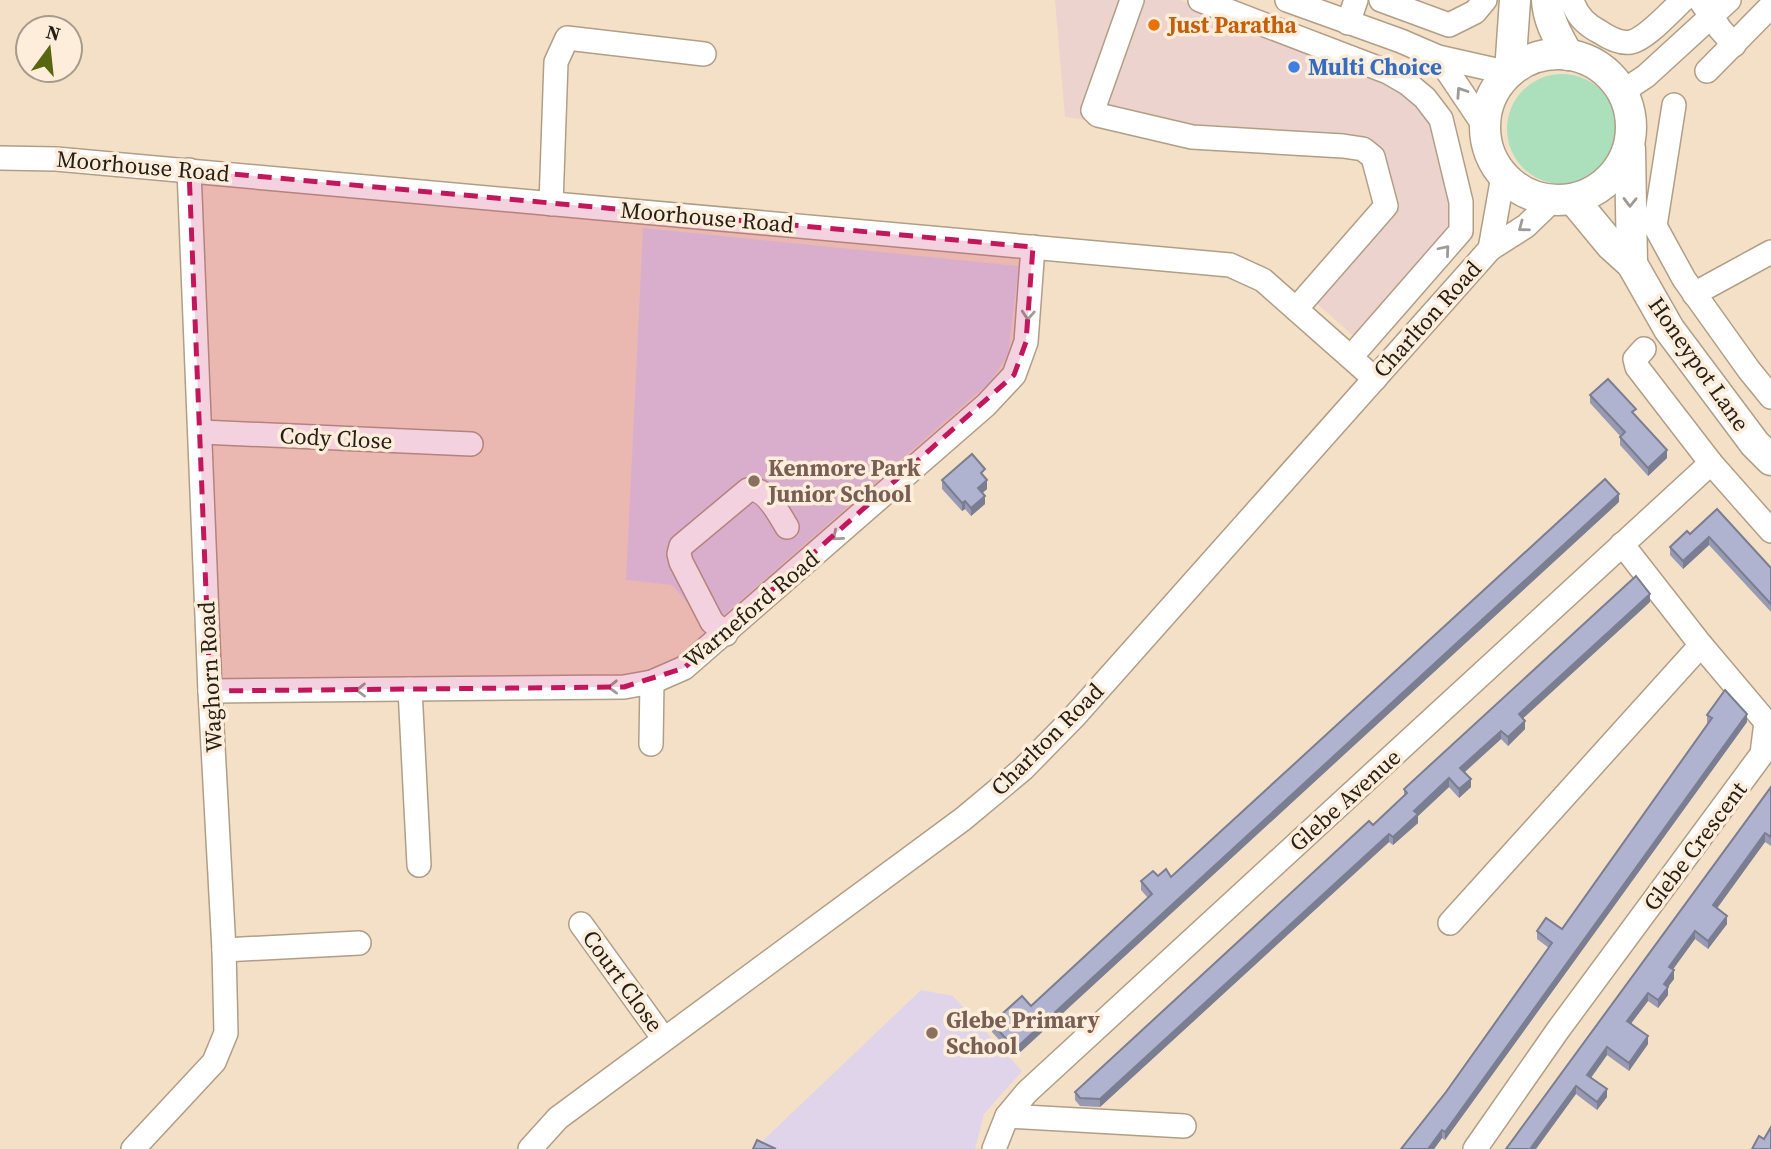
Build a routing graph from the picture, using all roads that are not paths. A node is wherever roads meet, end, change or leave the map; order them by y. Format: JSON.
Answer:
{"nodes":[{"id":1,"x":1132,"y":0,"type":"edge"},
{"id":2,"x":1200,"y":0,"type":"edge"},
{"id":3,"x":1287,"y":0,"type":"edge"},
{"id":4,"x":1356,"y":0,"type":"edge"},
{"id":5,"x":1381,"y":0,"type":"edge"},
{"id":6,"x":1485,"y":0,"type":"edge"},
{"id":7,"x":1515,"y":0,"type":"edge"},
{"id":8,"x":1547,"y":0,"type":"edge"},
{"id":9,"x":1572,"y":0,"type":"edge"},
{"id":10,"x":1683,"y":0,"type":"edge"},
{"id":11,"x":1729,"y":0,"type":"edge"},
{"id":12,"x":1771,"y":6,"type":"edge"},
{"id":13,"x":1706,"y":9,"type":"edge"},
{"id":14,"x":1352,"y":24,"type":"junction"},
{"id":15,"x":1734,"y":45,"type":"junction"},
{"id":16,"x":704,"y":54,"type":"dead end"},
{"id":17,"x":1344,"y":54,"type":"junction"},
{"id":18,"x":1568,"y":55,"type":"junction"},
{"id":19,"x":1438,"y":57,"type":"junction"},
{"id":20,"x":1707,"y":71,"type":"dead end"},
{"id":21,"x":1509,"y":72,"type":"junction"},
{"id":22,"x":1622,"y":92,"type":"junction"},
{"id":23,"x":1674,"y":105,"type":"dead end"},
{"id":24,"x":1485,"y":127,"type":"junction"},
{"id":25,"x":1630,"y":141,"type":"junction"},
{"id":26,"x":0,"y":158,"type":"edge"},
{"id":27,"x":188,"y":170,"type":"junction"},
{"id":28,"x":1503,"y":176,"type":"junction"},
{"id":29,"x":1563,"y":200,"type":"junction"},
{"id":30,"x":551,"y":204,"type":"junction"},
{"id":31,"x":1033,"y":247,"type":"junction"},
{"id":32,"x":1490,"y":249,"type":"junction"},
{"id":33,"x":1771,"y":252,"type":"edge"},
{"id":34,"x":1632,"y":264,"type":"junction"},
{"id":35,"x":1413,"y":287,"type":"junction"},
{"id":36,"x":1695,"y":294,"type":"junction"},
{"id":37,"x":1439,"y":306,"type":"junction"},
{"id":38,"x":1296,"y":309,"type":"junction"},
{"id":39,"x":1644,"y":349,"type":"dead end"},
{"id":40,"x":1351,"y":356,"type":"junction"},
{"id":41,"x":1375,"y":379,"type":"junction"},
{"id":42,"x":1771,"y":397,"type":"edge"},
{"id":43,"x":201,"y":432,"type":"junction"},
{"id":44,"x":471,"y":444,"type":"dead end"},
{"id":45,"x":1771,"y":460,"type":"edge"},
{"id":46,"x":1711,"y":463,"type":"junction"},
{"id":47,"x":787,"y":527,"type":"dead end"},
{"id":48,"x":1771,"y":531,"type":"edge"},
{"id":49,"x":1622,"y":544,"type":"junction"},
{"id":50,"x":726,"y":634,"type":"junction"},
{"id":51,"x":1701,"y":645,"type":"junction"},
{"id":52,"x":652,"y":682,"type":"junction"},
{"id":53,"x":410,"y":689,"type":"junction"},
{"id":54,"x":210,"y":691,"type":"junction"},
{"id":55,"x":650,"y":744,"type":"dead end"},
{"id":56,"x":419,"y":864,"type":"dead end"},
{"id":57,"x":1450,"y":923,"type":"dead end"},
{"id":58,"x":581,"y":924,"type":"dead end"},
{"id":59,"x":359,"y":943,"type":"dead end"},
{"id":60,"x":224,"y":950,"type":"junction"},
{"id":61,"x":664,"y":1039,"type":"junction"},
{"id":62,"x":1007,"y":1116,"type":"junction"},
{"id":63,"x":1184,"y":1126,"type":"dead end"},
{"id":64,"x":133,"y":1149,"type":"edge"},
{"id":65,"x":530,"y":1149,"type":"edge"},
{"id":66,"x":994,"y":1149,"type":"edge"},
{"id":67,"x":1475,"y":1149,"type":"edge"}],
"edges":[{"from":1,"to":38,"type":"street"},
{"from":2,"to":17,"type":"street"},
{"from":3,"to":14,"type":"street"},
{"from":4,"to":14,"type":"street"},
{"from":5,"to":6,"type":"street"},
{"from":7,"to":21,"type":"main road"},
{"from":8,"to":18,"type":"main road"},
{"from":9,"to":10,"type":"street"},
{"from":11,"to":13,"type":"street"},
{"from":12,"to":15,"type":"street"},
{"from":13,"to":15,"type":"street"},
{"from":13,"to":22,"type":"street"},
{"from":14,"to":17,"type":"street"},
{"from":14,"to":19,"type":"street"},
{"from":15,"to":20,"type":"street"},
{"from":16,"to":30,"type":"street"},
{"from":35,"to":17,"type":"street","one_way":true},
{"from":18,"to":21,"type":"main road"},
{"from":18,"to":22,"type":"main road"},
{"from":19,"to":21,"type":"street"},
{"from":24,"to":19,"type":"street","one_way":true},
{"from":21,"to":24,"type":"main road"},
{"from":22,"to":25,"type":"main road"},
{"from":23,"to":36,"type":"street"},
{"from":24,"to":28,"type":"main road"},
{"from":25,"to":29,"type":"main road"},
{"from":25,"to":34,"type":"main road","name":"Honeypot Lane","one_way":true},
{"from":26,"to":27,"type":"street","name":"Moorhouse Road"},
{"from":27,"to":30,"type":"street","name":"Moorhouse Road"},
{"from":27,"to":43,"type":"street","name":"Waghorn Road"},
{"from":28,"to":29,"type":"main road"},
{"from":28,"to":32,"type":"street","name":"Charlton Road"},
{"from":29,"to":32,"type":"street","name":"Charlton Road","one_way":true},
{"from":29,"to":34,"type":"main road","name":"Honeypot Lane"},
{"from":30,"to":31,"type":"street","name":"Moorhouse Road"},
{"from":31,"to":38,"type":"street","name":"Moorhouse Road"},
{"from":31,"to":50,"type":"street","name":"Warneford Road","one_way":true},
{"from":32,"to":37,"type":"street","name":"Charlton Road"},
{"from":33,"to":36,"type":"street"},
{"from":34,"to":45,"type":"main road","name":"Honeypot Lane"},
{"from":35,"to":37,"type":"street"},
{"from":35,"to":40,"type":"street"},
{"from":36,"to":42,"type":"street"},
{"from":37,"to":41,"type":"street","name":"Charlton Road"},
{"from":38,"to":40,"type":"street","name":"Moorhouse Road"},
{"from":39,"to":46,"type":"street","name":"Honeypot Lane"},
{"from":40,"to":41,"type":"street","name":"Moorhouse Road"},
{"from":41,"to":61,"type":"street","name":"Charlton Road"},
{"from":43,"to":44,"type":"street","name":"Cody Close"},
{"from":43,"to":54,"type":"street","name":"Waghorn Road"},
{"from":46,"to":48,"type":"street","name":"Honeypot Lane"},
{"from":46,"to":49,"type":"street","name":"Glebe Avenue"},
{"from":47,"to":50,"type":"street"},
{"from":49,"to":51,"type":"street","name":"Glebe Crescent"},
{"from":49,"to":62,"type":"street","name":"Glebe Avenue"},
{"from":50,"to":52,"type":"street","name":"Warneford Road"},
{"from":51,"to":57,"type":"street"},
{"from":51,"to":67,"type":"street","name":"Glebe Crescent"},
{"from":52,"to":53,"type":"street","name":"Warneford Road","one_way":true},
{"from":52,"to":55,"type":"street"},
{"from":53,"to":54,"type":"street","name":"Warneford Road","one_way":true},
{"from":53,"to":56,"type":"street"},
{"from":54,"to":60,"type":"street","name":"Waghorn Road"},
{"from":58,"to":61,"type":"street","name":"Court Close"},
{"from":59,"to":60,"type":"street"},
{"from":60,"to":64,"type":"street","name":"Waghorn Road"},
{"from":61,"to":65,"type":"street","name":"Charlton Road"},
{"from":62,"to":63,"type":"street"},
{"from":62,"to":66,"type":"street","name":"Glebe Avenue"}]}
